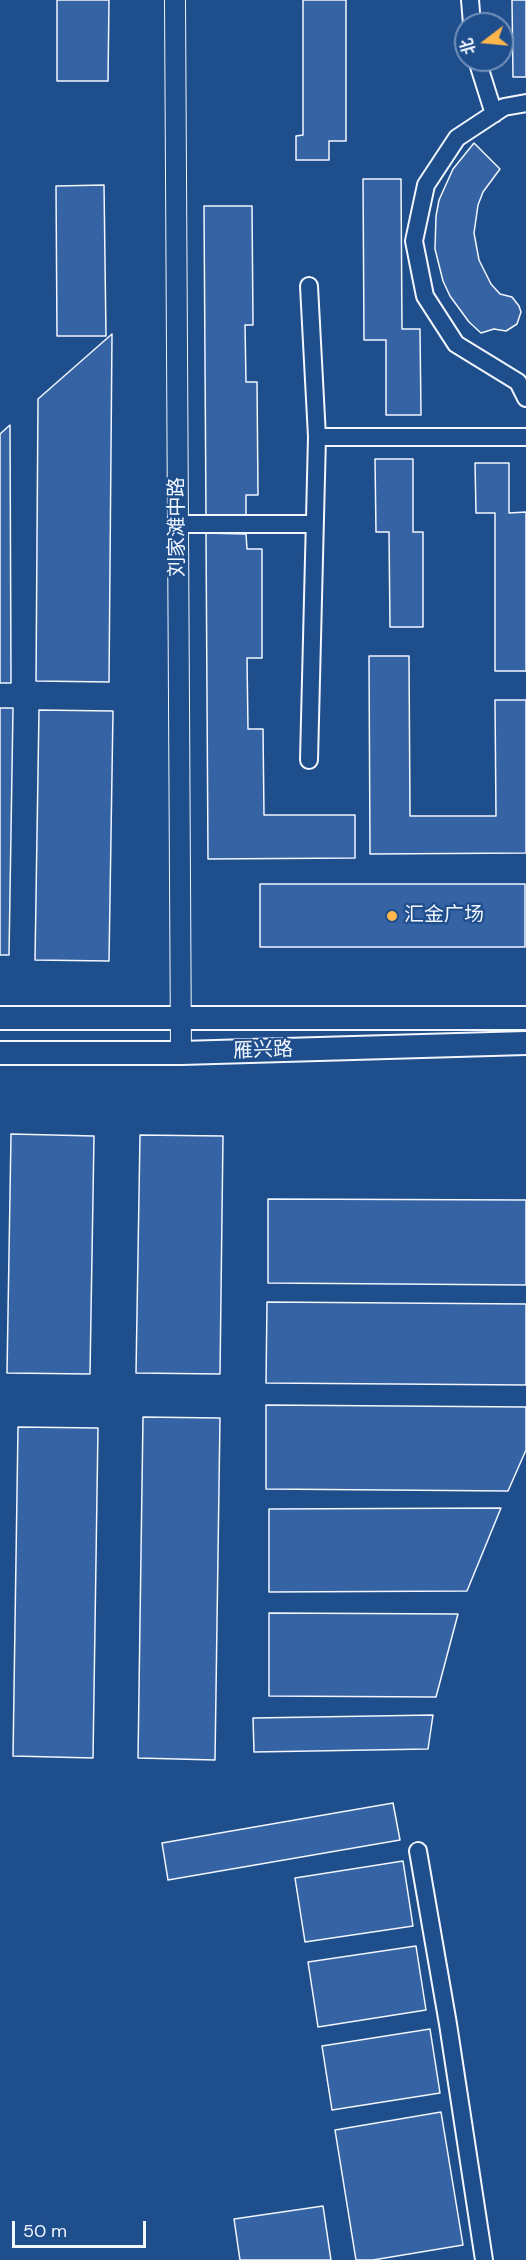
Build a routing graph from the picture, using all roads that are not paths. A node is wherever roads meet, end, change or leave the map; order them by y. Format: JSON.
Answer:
{"nodes":[{"id":1,"x":175,"y":0,"type":"edge"},
{"id":2,"x":481,"y":72,"type":"edge"},
{"id":3,"x":526,"y":103,"type":"edge"},
{"id":4,"x":494,"y":114,"type":"junction"},
{"id":5,"x":309,"y":286,"type":"dead end"},
{"id":6,"x":526,"y":398,"type":"edge"},
{"id":7,"x":526,"y":436,"type":"edge"},
{"id":8,"x":317,"y":437,"type":"junction"},
{"id":9,"x":315,"y":524,"type":"junction"},
{"id":10,"x":178,"y":525,"type":"junction"},
{"id":11,"x":309,"y":760,"type":"dead end"},
{"id":12,"x":0,"y":1018,"type":"edge"},
{"id":13,"x":526,"y":1018,"type":"edge"},
{"id":14,"x":181,"y":1019,"type":"junction"},
{"id":15,"x":526,"y":1043,"type":"edge"},
{"id":16,"x":0,"y":1053,"type":"edge"},
{"id":17,"x":181,"y":1053,"type":"junction"},
{"id":18,"x":418,"y":1851,"type":"dead end"},
{"id":19,"x":484,"y":2260,"type":"edge"}],
"edges":[{"from":1,"to":10,"type":"street","name":"刘家滩中路"},
{"from":2,"to":4,"type":"street"},
{"from":3,"to":4,"type":"street"},
{"from":4,"to":6,"type":"street"},
{"from":5,"to":8,"type":"street"},
{"from":7,"to":8,"type":"street"},
{"from":8,"to":9,"type":"street"},
{"from":9,"to":10,"type":"street"},
{"from":9,"to":11,"type":"street"},
{"from":10,"to":14,"type":"street","name":"刘家滩中路"},
{"from":12,"to":14,"type":"main road","name":"雁兴路"},
{"from":13,"to":14,"type":"main road","name":"雁兴路"},
{"from":14,"to":17,"type":"street","name":"刘家滩中路"},
{"from":15,"to":17,"type":"main road","name":"雁兴路"},
{"from":16,"to":17,"type":"main road","name":"雁兴路"},
{"from":18,"to":19,"type":"street"}]}
